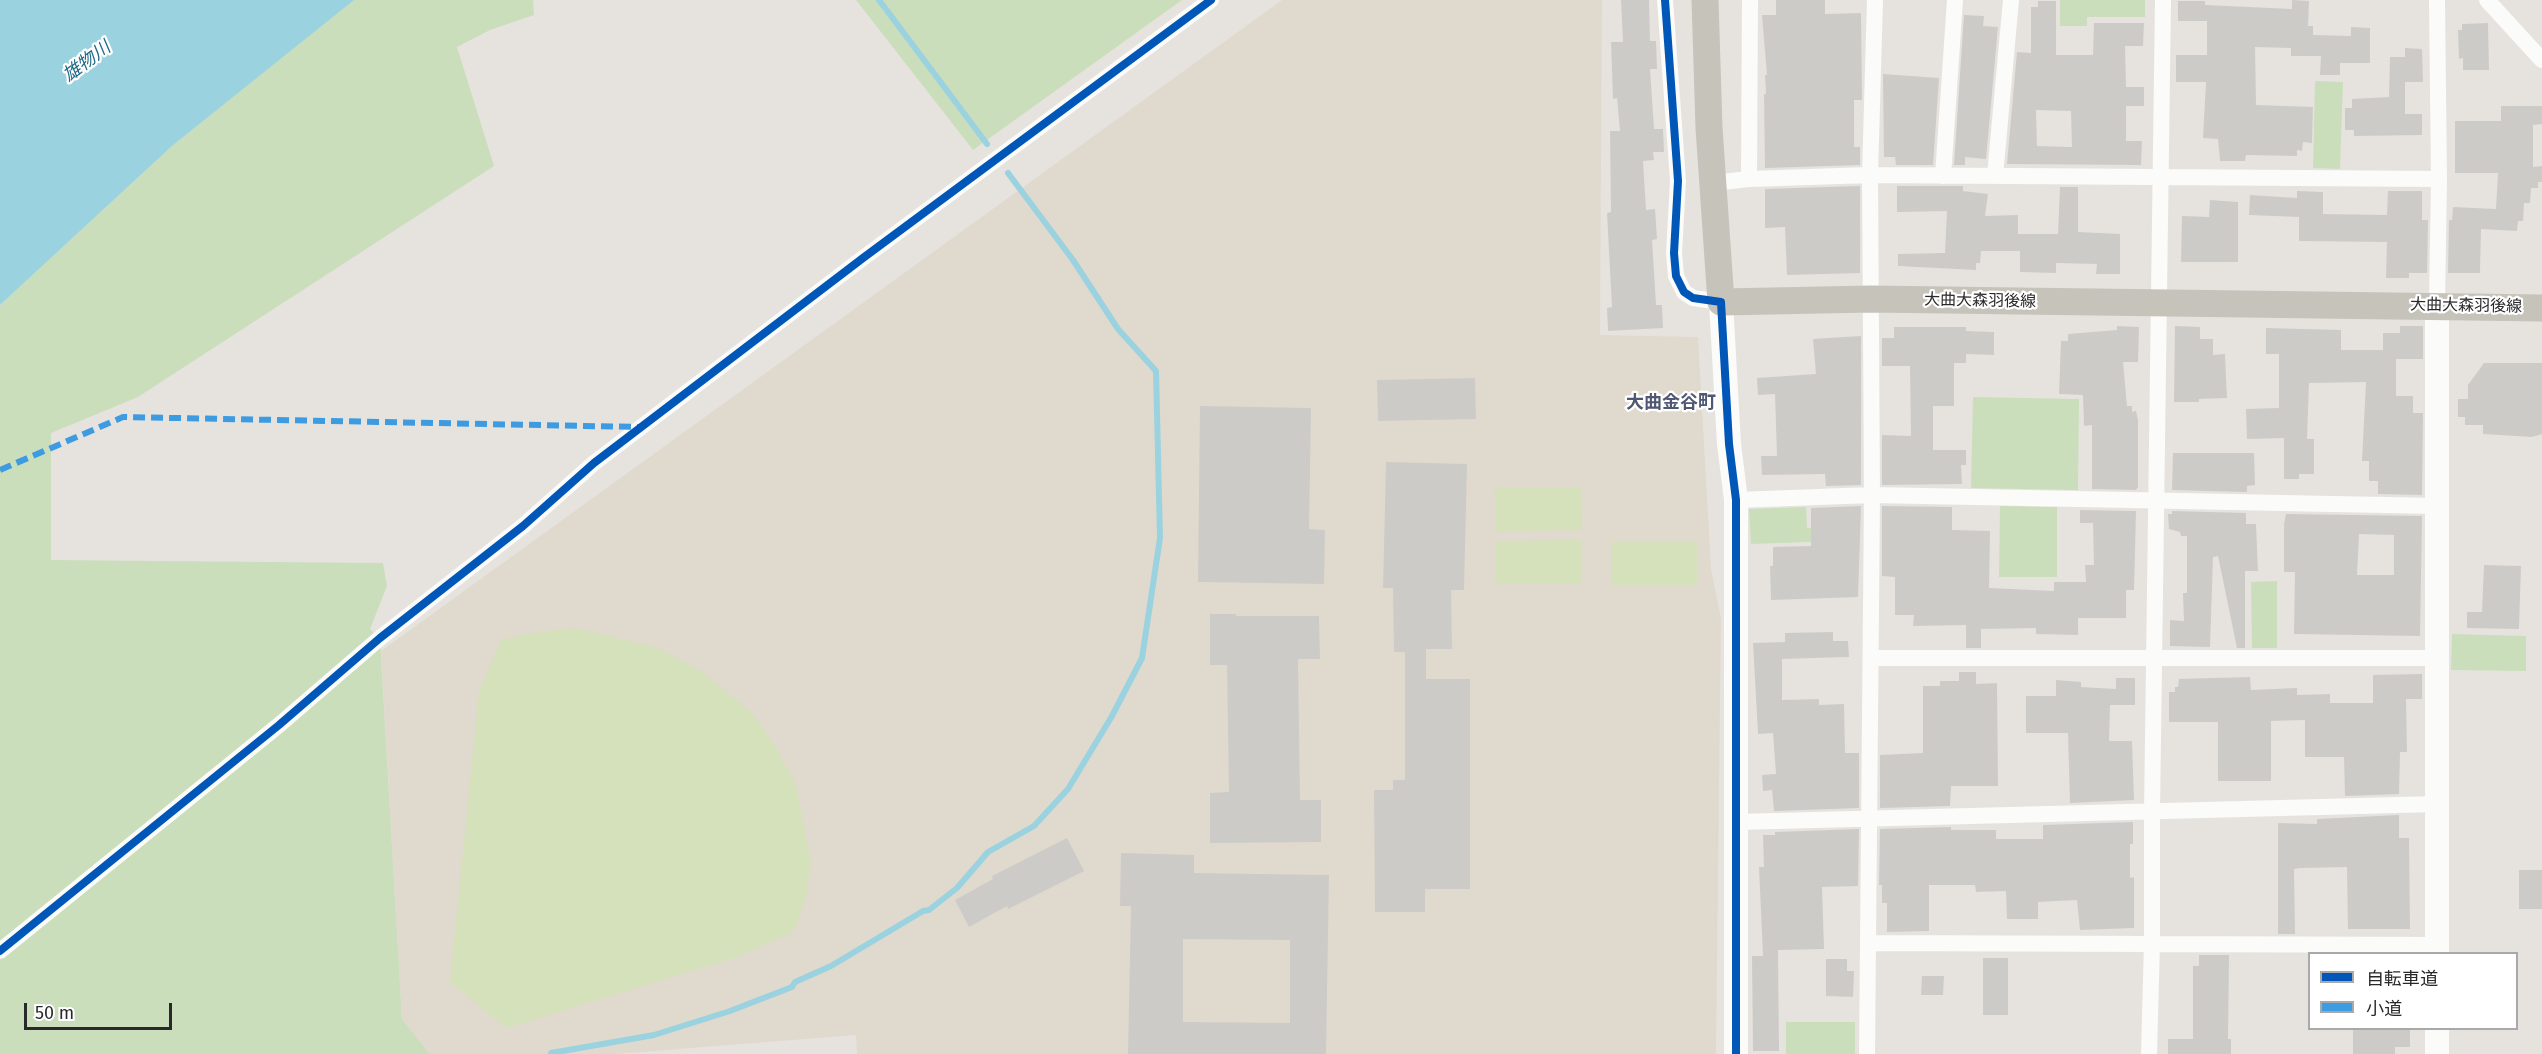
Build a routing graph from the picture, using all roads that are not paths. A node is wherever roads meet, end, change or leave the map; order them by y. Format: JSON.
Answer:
{"nodes":[{"id":1,"x":1211,"y":0,"type":"edge"},
{"id":2,"x":1665,"y":0,"type":"edge"},
{"id":3,"x":1705,"y":0,"type":"edge"},
{"id":4,"x":1750,"y":0,"type":"edge"},
{"id":5,"x":1875,"y":0,"type":"edge"},
{"id":6,"x":1955,"y":0,"type":"edge"},
{"id":7,"x":2011,"y":0,"type":"edge"},
{"id":8,"x":2163,"y":0,"type":"edge"},
{"id":9,"x":2437,"y":0,"type":"edge"},
{"id":10,"x":2487,"y":0,"type":"edge"},
{"id":11,"x":2542,"y":60,"type":"edge"},
{"id":12,"x":1870,"y":175,"type":"junction"},
{"id":13,"x":1943,"y":176,"type":"junction"},
{"id":14,"x":1995,"y":176,"type":"junction"},
{"id":15,"x":2162,"y":178,"type":"junction"},
{"id":16,"x":1749,"y":179,"type":"junction"},
{"id":17,"x":2439,"y":179,"type":"junction"},
{"id":18,"x":1713,"y":183,"type":"junction"},
{"id":19,"x":1871,"y":299,"type":"junction"},
{"id":20,"x":1721,"y":302,"type":"junction"},
{"id":21,"x":2160,"y":303,"type":"junction"},
{"id":22,"x":2437,"y":305,"type":"junction"},
{"id":23,"x":2542,"y":308,"type":"edge"},
{"id":24,"x":1872,"y":495,"type":"junction"},
{"id":25,"x":2157,"y":499,"type":"junction"},
{"id":26,"x":1736,"y":500,"type":"junction"},
{"id":27,"x":2437,"y":506,"type":"junction"},
{"id":28,"x":1871,"y":658,"type":"junction"},
{"id":29,"x":2437,"y":658,"type":"junction"},
{"id":30,"x":2154,"y":660,"type":"junction"},
{"id":31,"x":2437,"y":804,"type":"junction"},
{"id":32,"x":2152,"y":812,"type":"junction"},
{"id":33,"x":1870,"y":819,"type":"junction"},
{"id":34,"x":1737,"y":822,"type":"junction"},
{"id":35,"x":2152,"y":942,"type":"junction"},
{"id":36,"x":1869,"y":943,"type":"junction"},
{"id":37,"x":2437,"y":949,"type":"edge"},
{"id":38,"x":0,"y":951,"type":"edge"},
{"id":39,"x":2437,"y":1030,"type":"edge"},
{"id":40,"x":1736,"y":1054,"type":"edge"},
{"id":41,"x":1867,"y":1054,"type":"edge"},
{"id":42,"x":2149,"y":1054,"type":"edge"},
{"id":43,"x":2437,"y":1054,"type":"edge"}],
"edges":[{"from":1,"to":38,"type":"street"},
{"from":2,"to":20,"type":"street"},
{"from":3,"to":18,"type":"main road"},
{"from":4,"to":16,"type":"street"},
{"from":5,"to":12,"type":"street"},
{"from":6,"to":13,"type":"street"},
{"from":7,"to":14,"type":"street"},
{"from":8,"to":15,"type":"street"},
{"from":9,"to":17,"type":"street"},
{"from":10,"to":11,"type":"street"},
{"from":12,"to":13,"type":"street"},
{"from":12,"to":16,"type":"street"},
{"from":12,"to":19,"type":"street"},
{"from":13,"to":14,"type":"street"},
{"from":14,"to":15,"type":"street"},
{"from":15,"to":17,"type":"street"},
{"from":15,"to":21,"type":"street"},
{"from":16,"to":18,"type":"street"},
{"from":17,"to":22,"type":"street"},
{"from":18,"to":20,"type":"main road"},
{"from":19,"to":20,"type":"main road","name":"大曲大森羽後線"},
{"from":19,"to":21,"type":"main road","name":"大曲大森羽後線"},
{"from":19,"to":24,"type":"street"},
{"from":20,"to":26,"type":"street"},
{"from":21,"to":22,"type":"main road","name":"大曲大森羽後線"},
{"from":21,"to":25,"type":"street"},
{"from":22,"to":23,"type":"main road","name":"大曲大森羽後線"},
{"from":22,"to":27,"type":"street"},
{"from":24,"to":25,"type":"street"},
{"from":24,"to":26,"type":"street"},
{"from":24,"to":28,"type":"street"},
{"from":25,"to":27,"type":"street"},
{"from":25,"to":30,"type":"street"},
{"from":26,"to":34,"type":"street"},
{"from":27,"to":29,"type":"street"},
{"from":28,"to":30,"type":"street"},
{"from":28,"to":33,"type":"street"},
{"from":29,"to":30,"type":"street"},
{"from":29,"to":31,"type":"street"},
{"from":30,"to":32,"type":"street"},
{"from":31,"to":32,"type":"street"},
{"from":31,"to":37,"type":"street"},
{"from":32,"to":33,"type":"street"},
{"from":32,"to":35,"type":"street"},
{"from":33,"to":34,"type":"street"},
{"from":33,"to":36,"type":"street"},
{"from":34,"to":40,"type":"street"},
{"from":35,"to":36,"type":"street"},
{"from":35,"to":37,"type":"street"},
{"from":35,"to":42,"type":"street"},
{"from":36,"to":41,"type":"street"},
{"from":39,"to":43,"type":"street"}]}
